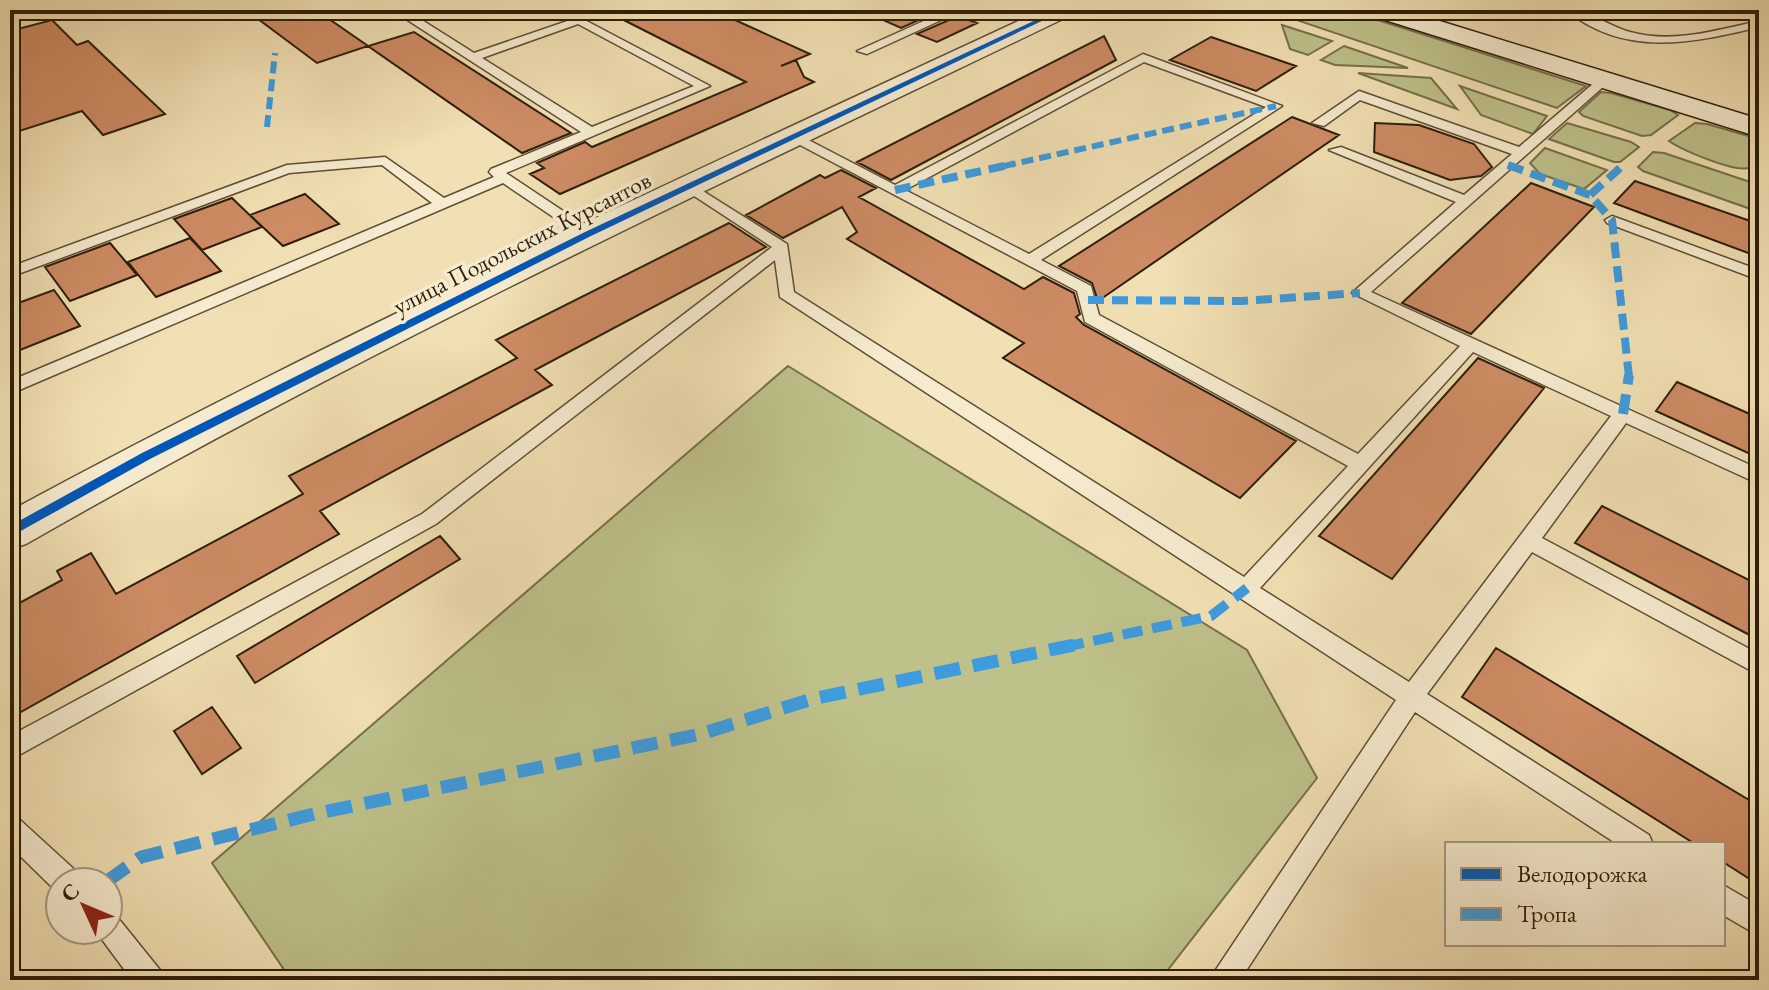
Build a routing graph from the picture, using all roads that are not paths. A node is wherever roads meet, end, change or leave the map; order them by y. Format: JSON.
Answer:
{"nodes":[{"id":1,"x":354,"y":10,"type":"edge"},
{"id":2,"x":365,"y":10,"type":"edge"},
{"id":3,"x":398,"y":10,"type":"edge"},
{"id":4,"x":957,"y":10,"type":"edge"},
{"id":5,"x":1062,"y":10,"type":"edge"},
{"id":6,"x":1378,"y":10,"type":"edge"},
{"id":7,"x":1578,"y":11,"type":"edge"},
{"id":8,"x":1759,"y":24,"type":"edge"},
{"id":9,"x":863,"y":51,"type":"dead end"},
{"id":10,"x":473,"y":57,"type":"junction"},
{"id":11,"x":1605,"y":80,"type":"junction"},
{"id":12,"x":1319,"y":123,"type":"dead end"},
{"id":13,"x":1754,"y":124,"type":"edge"},
{"id":14,"x":592,"y":133,"type":"junction"},
{"id":15,"x":790,"y":136,"type":"junction"},
{"id":16,"x":1336,"y":150,"type":"dead end"},
{"id":17,"x":1522,"y":153,"type":"junction"},
{"id":18,"x":504,"y":178,"type":"junction"},
{"id":19,"x":687,"y":185,"type":"junction"},
{"id":20,"x":895,"y":190,"type":"junction"},
{"id":21,"x":1466,"y":201,"type":"junction"},
{"id":22,"x":442,"y":204,"type":"junction"},
{"id":23,"x":1612,"y":220,"type":"dead end"},
{"id":24,"x":588,"y":234,"type":"junction"},
{"id":25,"x":782,"y":247,"type":"junction"},
{"id":26,"x":1030,"y":260,"type":"junction"},
{"id":27,"x":10,"y":272,"type":"edge"},
{"id":28,"x":1759,"y":275,"type":"edge"},
{"id":29,"x":1471,"y":344,"type":"junction"},
{"id":30,"x":10,"y":388,"type":"edge"},
{"id":31,"x":1623,"y":414,"type":"junction"},
{"id":32,"x":1360,"y":464,"type":"junction"},
{"id":33,"x":1759,"y":477,"type":"edge"},
{"id":34,"x":10,"y":532,"type":"edge"},
{"id":35,"x":1529,"y":541,"type":"junction"},
{"id":36,"x":1247,"y":588,"type":"junction"},
{"id":37,"x":1759,"y":665,"type":"edge"},
{"id":38,"x":1413,"y":695,"type":"junction"},
{"id":39,"x":10,"y":749,"type":"edge"},
{"id":40,"x":10,"y":828,"type":"edge"},
{"id":41,"x":1637,"y":842,"type":"edge"},
{"id":42,"x":50,"y":866,"type":"edge"},
{"id":43,"x":1725,"y":900,"type":"edge"},
{"id":44,"x":1759,"y":922,"type":"edge"},
{"id":45,"x":123,"y":946,"type":"edge"},
{"id":46,"x":150,"y":980,"type":"edge"},
{"id":47,"x":1223,"y":980,"type":"edge"}],
"edges":[{"from":1,"to":2,"type":"lane"},
{"from":3,"to":10,"type":"lane"},
{"from":4,"to":9,"type":"lane"},
{"from":5,"to":15,"type":"street","name":"улица Подольских Курсантов"},
{"from":6,"to":11,"type":"street"},
{"from":7,"to":8,"type":"lane"},
{"from":10,"to":14,"type":"lane"},
{"from":10,"to":14,"type":"lane"},
{"from":11,"to":13,"type":"street"},
{"from":11,"to":17,"type":"lane"},
{"from":12,"to":17,"type":"lane"},
{"from":14,"to":18,"type":"lane"},
{"from":15,"to":19,"type":"street","name":"улица Подольских Курсантов"},
{"from":15,"to":20,"type":"lane"},
{"from":16,"to":21,"type":"lane"},
{"from":17,"to":21,"type":"lane"},
{"from":18,"to":22,"type":"lane"},
{"from":18,"to":24,"type":"lane"},
{"from":19,"to":24,"type":"street","name":"улица Подольских Курсантов"},
{"from":19,"to":25,"type":"lane"},
{"from":20,"to":26,"type":"lane"},
{"from":20,"to":26,"type":"lane"},
{"from":21,"to":29,"type":"lane"},
{"from":22,"to":27,"type":"lane"},
{"from":22,"to":30,"type":"lane"},
{"from":23,"to":28,"type":"lane"},
{"from":24,"to":34,"type":"street","name":"улица Подольских Курсантов"},
{"from":25,"to":36,"type":"lane"},
{"from":25,"to":39,"type":"lane"},
{"from":26,"to":32,"type":"lane"},
{"from":29,"to":31,"type":"lane"},
{"from":29,"to":32,"type":"lane"},
{"from":31,"to":33,"type":"lane"},
{"from":31,"to":35,"type":"lane"},
{"from":32,"to":36,"type":"lane"},
{"from":35,"to":37,"type":"lane"},
{"from":35,"to":38,"type":"lane"},
{"from":36,"to":38,"type":"lane"},
{"from":38,"to":41,"type":"lane"},
{"from":38,"to":47,"type":"lane"},
{"from":40,"to":42,"type":"lane"},
{"from":43,"to":44,"type":"lane"},
{"from":45,"to":46,"type":"lane"}]}
